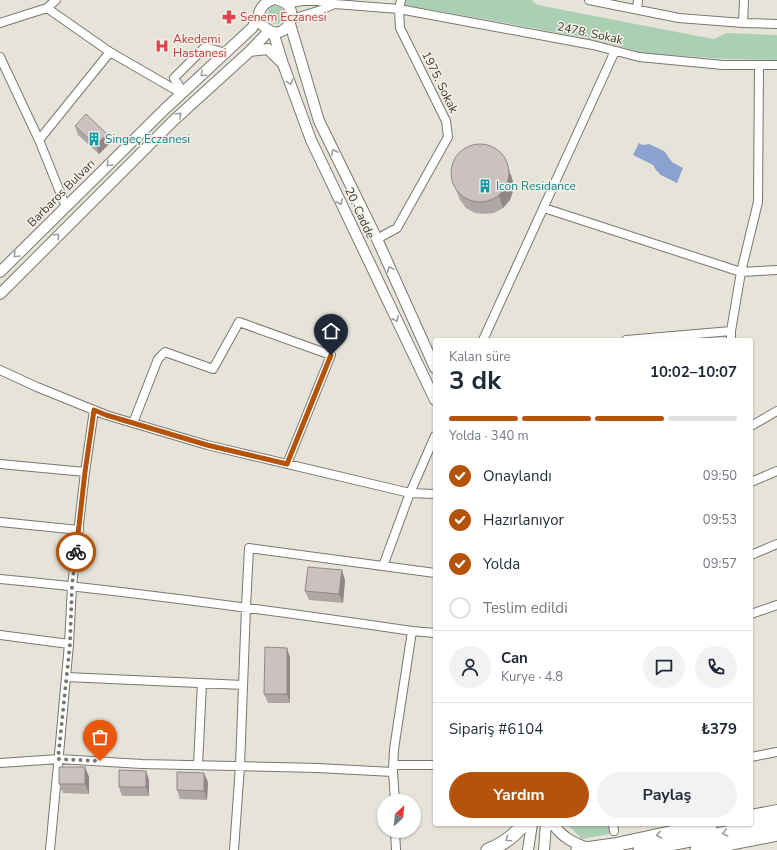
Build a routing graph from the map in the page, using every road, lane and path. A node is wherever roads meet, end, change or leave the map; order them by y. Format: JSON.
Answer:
{"nodes":[{"id":1,"x":56,"y":0,"type":"edge"},
{"id":2,"x":260,"y":0,"type":"edge"},
{"id":3,"x":401,"y":0,"type":"edge"},
{"id":4,"x":589,"y":0,"type":"edge"},
{"id":5,"x":638,"y":0,"type":"edge"},
{"id":6,"x":744,"y":0,"type":"edge"},
{"id":7,"x":280,"y":1,"type":"edge"},
{"id":8,"x":335,"y":4,"type":"junction"},
{"id":9,"x":47,"y":8,"type":"junction"},
{"id":10,"x":399,"y":8,"type":"junction"},
{"id":11,"x":637,"y":9,"type":"junction"},
{"id":12,"x":260,"y":14,"type":"junction"},
{"id":13,"x":291,"y":21,"type":"junction"},
{"id":14,"x":0,"y":23,"type":"edge"},
{"id":15,"x":743,"y":23,"type":"junction"},
{"id":16,"x":777,"y":24,"type":"edge"},
{"id":17,"x":271,"y":31,"type":"junction"},
{"id":18,"x":250,"y":51,"type":"junction"},
{"id":19,"x":614,"y":51,"type":"junction"},
{"id":20,"x":110,"y":52,"type":"junction"},
{"id":21,"x":226,"y":53,"type":"junction"},
{"id":22,"x":0,"y":57,"type":"edge"},
{"id":23,"x":283,"y":64,"type":"junction"},
{"id":24,"x":759,"y":65,"type":"junction"},
{"id":25,"x":777,"y":65,"type":"edge"},
{"id":26,"x":182,"y":93,"type":"junction"},
{"id":27,"x":39,"y":140,"type":"junction"},
{"id":28,"x":66,"y":207,"type":"junction"},
{"id":29,"x":544,"y":208,"type":"junction"},
{"id":30,"x":376,"y":239,"type":"junction"},
{"id":31,"x":1,"y":267,"type":"edge"},
{"id":32,"x":777,"y":270,"type":"edge"},
{"id":33,"x":741,"y":272,"type":"junction"},
{"id":34,"x":0,"y":294,"type":"edge"},
{"id":35,"x":731,"y":331,"type":"junction"},
{"id":36,"x":484,"y":338,"type":"edge"},
{"id":37,"x":649,"y":338,"type":"edge"},
{"id":38,"x":731,"y":338,"type":"edge"},
{"id":39,"x":433,"y":364,"type":"edge"},
{"id":40,"x":0,"y":370,"type":"edge"},
{"id":41,"x":433,"y":396,"type":"edge"},
{"id":42,"x":94,"y":410,"type":"junction"},
{"id":43,"x":777,"y":411,"type":"edge"},
{"id":44,"x":133,"y":423,"type":"junction"},
{"id":45,"x":753,"y":425,"type":"edge"},
{"id":46,"x":433,"y":441,"type":"edge"},
{"id":47,"x":0,"y":464,"type":"edge"},
{"id":48,"x":287,"y":464,"type":"junction"},
{"id":49,"x":777,"y":471,"type":"edge"},
{"id":50,"x":85,"y":472,"type":"junction"},
{"id":51,"x":753,"y":481,"type":"edge"},
{"id":52,"x":410,"y":493,"type":"junction"},
{"id":53,"x":433,"y":494,"type":"edge"},
{"id":54,"x":0,"y":522,"type":"edge"},
{"id":55,"x":79,"y":530,"type":"junction"},
{"id":56,"x":777,"y":544,"type":"edge"},
{"id":57,"x":753,"y":554,"type":"edge"},
{"id":58,"x":383,"y":566,"type":"junction"},
{"id":59,"x":433,"y":573,"type":"edge"},
{"id":60,"x":0,"y":579,"type":"edge"},
{"id":61,"x":72,"y":586,"type":"junction"},
{"id":62,"x":777,"y":605,"type":"edge"},
{"id":63,"x":246,"y":607,"type":"junction"},
{"id":64,"x":753,"y":613,"type":"edge"},
{"id":65,"x":412,"y":631,"type":"junction"},
{"id":66,"x":433,"y":633,"type":"edge"},
{"id":67,"x":0,"y":635,"type":"edge"},
{"id":68,"x":70,"y":644,"type":"junction"},
{"id":69,"x":66,"y":677,"type":"junction"},
{"id":70,"x":202,"y":683,"type":"junction"},
{"id":71,"x":243,"y":685,"type":"junction"},
{"id":72,"x":777,"y":752,"type":"edge"},
{"id":73,"x":753,"y":756,"type":"edge"},
{"id":74,"x":58,"y":759,"type":"junction"},
{"id":75,"x":0,"y":763,"type":"edge"},
{"id":76,"x":198,"y":765,"type":"junction"},
{"id":77,"x":433,"y":765,"type":"edge"},
{"id":78,"x":240,"y":766,"type":"junction"},
{"id":79,"x":393,"y":769,"type":"junction"},
{"id":80,"x":395,"y":794,"type":"edge"},
{"id":81,"x":777,"y":811,"type":"edge"},
{"id":82,"x":753,"y":816,"type":"edge"},
{"id":83,"x":777,"y":822,"type":"edge"},
{"id":84,"x":522,"y":826,"type":"edge"},
{"id":85,"x":532,"y":826,"type":"edge"},
{"id":86,"x":546,"y":826,"type":"edge"},
{"id":87,"x":555,"y":826,"type":"edge"},
{"id":88,"x":702,"y":826,"type":"edge"},
{"id":89,"x":777,"y":834,"type":"edge"},
{"id":90,"x":395,"y":838,"type":"edge"},
{"id":91,"x":777,"y":843,"type":"edge"},
{"id":92,"x":50,"y":850,"type":"edge"},
{"id":93,"x":234,"y":850,"type":"edge"},
{"id":94,"x":396,"y":850,"type":"edge"},
{"id":95,"x":488,"y":850,"type":"edge"},
{"id":96,"x":528,"y":850,"type":"edge"},
{"id":97,"x":544,"y":850,"type":"edge"},
{"id":98,"x":584,"y":850,"type":"edge"},
{"id":99,"x":640,"y":850,"type":"edge"},
{"id":100,"x":697,"y":850,"type":"edge"},
{"id":101,"x":742,"y":850,"type":"edge"}],
"edges":[{"from":1,"to":9,"type":"street"},
{"from":2,"to":12,"type":"street"},
{"from":3,"to":10,"type":"street"},
{"from":4,"to":11,"type":"street"},
{"from":5,"to":11,"type":"street"},
{"from":6,"to":15,"type":"street"},
{"from":7,"to":8,"type":"street","name":"2478. Sokak"},
{"from":7,"to":12,"type":"street"},
{"from":7,"to":13,"type":"street"},
{"from":8,"to":10,"type":"street","name":"2478. Sokak"},
{"from":8,"to":13,"type":"street","name":"2478. Sokak"},
{"from":9,"to":14,"type":"street"},
{"from":9,"to":20,"type":"street"},
{"from":10,"to":19,"type":"street","name":"2478. Sokak"},
{"from":10,"to":30,"type":"street","name":"1975. Sokak"},
{"from":11,"to":15,"type":"street"},
{"from":12,"to":17,"type":"street"},
{"from":12,"to":21,"type":"street","name":"Barbaros Bulvarı"},
{"from":13,"to":17,"type":"street"},
{"from":30,"to":13,"type":"street","name":"20. Cadde","one_way":true},
{"from":15,"to":16,"type":"street"},
{"from":17,"to":18,"type":"street"},
{"from":17,"to":23,"type":"street","name":"20. Cadde"},
{"from":18,"to":23,"type":"street"},
{"from":34,"to":18,"type":"street","one_way":true},
{"from":19,"to":24,"type":"street","name":"2478. Sokak"},
{"from":19,"to":29,"type":"street"},
{"from":20,"to":26,"type":"street"},
{"from":20,"to":27,"type":"street"},
{"from":21,"to":26,"type":"street","name":"Barbaros Bulvarı","one_way":true},
{"from":21,"to":26,"type":"street"},
{"from":22,"to":27,"type":"street"},
{"from":23,"to":41,"type":"street","name":"20. Cadde","one_way":true},
{"from":24,"to":25,"type":"street","name":"2478. Sokak"},
{"from":24,"to":33,"type":"street"},
{"from":26,"to":28,"type":"street","name":"Barbaros Bulvarı","one_way":true},
{"from":27,"to":28,"type":"street"},
{"from":28,"to":31,"type":"street","name":"Barbaros Bulvarı","one_way":true},
{"from":29,"to":33,"type":"street"},
{"from":29,"to":36,"type":"street"},
{"from":39,"to":30,"type":"street","name":"20. Cadde","one_way":true},
{"from":32,"to":33,"type":"street"},
{"from":33,"to":35,"type":"street"},
{"from":35,"to":37,"type":"street"},
{"from":35,"to":38,"type":"street"},
{"from":40,"to":42,"type":"street"},
{"from":42,"to":44,"type":"street"},
{"from":42,"to":50,"type":"street"},
{"from":43,"to":45,"type":"street"},
{"from":44,"to":48,"type":"street"},
{"from":44,"to":48,"type":"street"},
{"from":46,"to":52,"type":"street"},
{"from":47,"to":50,"type":"street"},
{"from":48,"to":52,"type":"street"},
{"from":49,"to":51,"type":"street"},
{"from":50,"to":55,"type":"street"},
{"from":52,"to":53,"type":"street"},
{"from":52,"to":58,"type":"street"},
{"from":54,"to":55,"type":"street"},
{"from":55,"to":61,"type":"street"},
{"from":56,"to":57,"type":"street"},
{"from":58,"to":59,"type":"street"},
{"from":58,"to":63,"type":"street"},
{"from":60,"to":61,"type":"street"},
{"from":61,"to":63,"type":"street"},
{"from":61,"to":68,"type":"street"},
{"from":62,"to":64,"type":"street"},
{"from":63,"to":65,"type":"street"},
{"from":63,"to":71,"type":"street"},
{"from":65,"to":66,"type":"street"},
{"from":65,"to":79,"type":"street"},
{"from":67,"to":68,"type":"street"},
{"from":68,"to":69,"type":"street"},
{"from":69,"to":70,"type":"street"},
{"from":69,"to":74,"type":"street"},
{"from":70,"to":71,"type":"street"},
{"from":70,"to":76,"type":"street"},
{"from":71,"to":78,"type":"street"},
{"from":72,"to":73,"type":"street"},
{"from":74,"to":75,"type":"street"},
{"from":74,"to":76,"type":"street"},
{"from":74,"to":92,"type":"street"},
{"from":76,"to":78,"type":"street"},
{"from":77,"to":79,"type":"street"},
{"from":78,"to":79,"type":"street"},
{"from":78,"to":93,"type":"street"},
{"from":79,"to":80,"type":"street"},
{"from":81,"to":82,"type":"main road"},
{"from":83,"to":99,"type":"main road","one_way":true},
{"from":84,"to":95,"type":"main road","one_way":true},
{"from":85,"to":96,"type":"street"},
{"from":86,"to":97,"type":"street"},
{"from":87,"to":98,"type":"street"},
{"from":88,"to":98,"type":"main road","one_way":true},
{"from":89,"to":100,"type":"main road"},
{"from":90,"to":94,"type":"street"},
{"from":91,"to":101,"type":"main road"}]}
